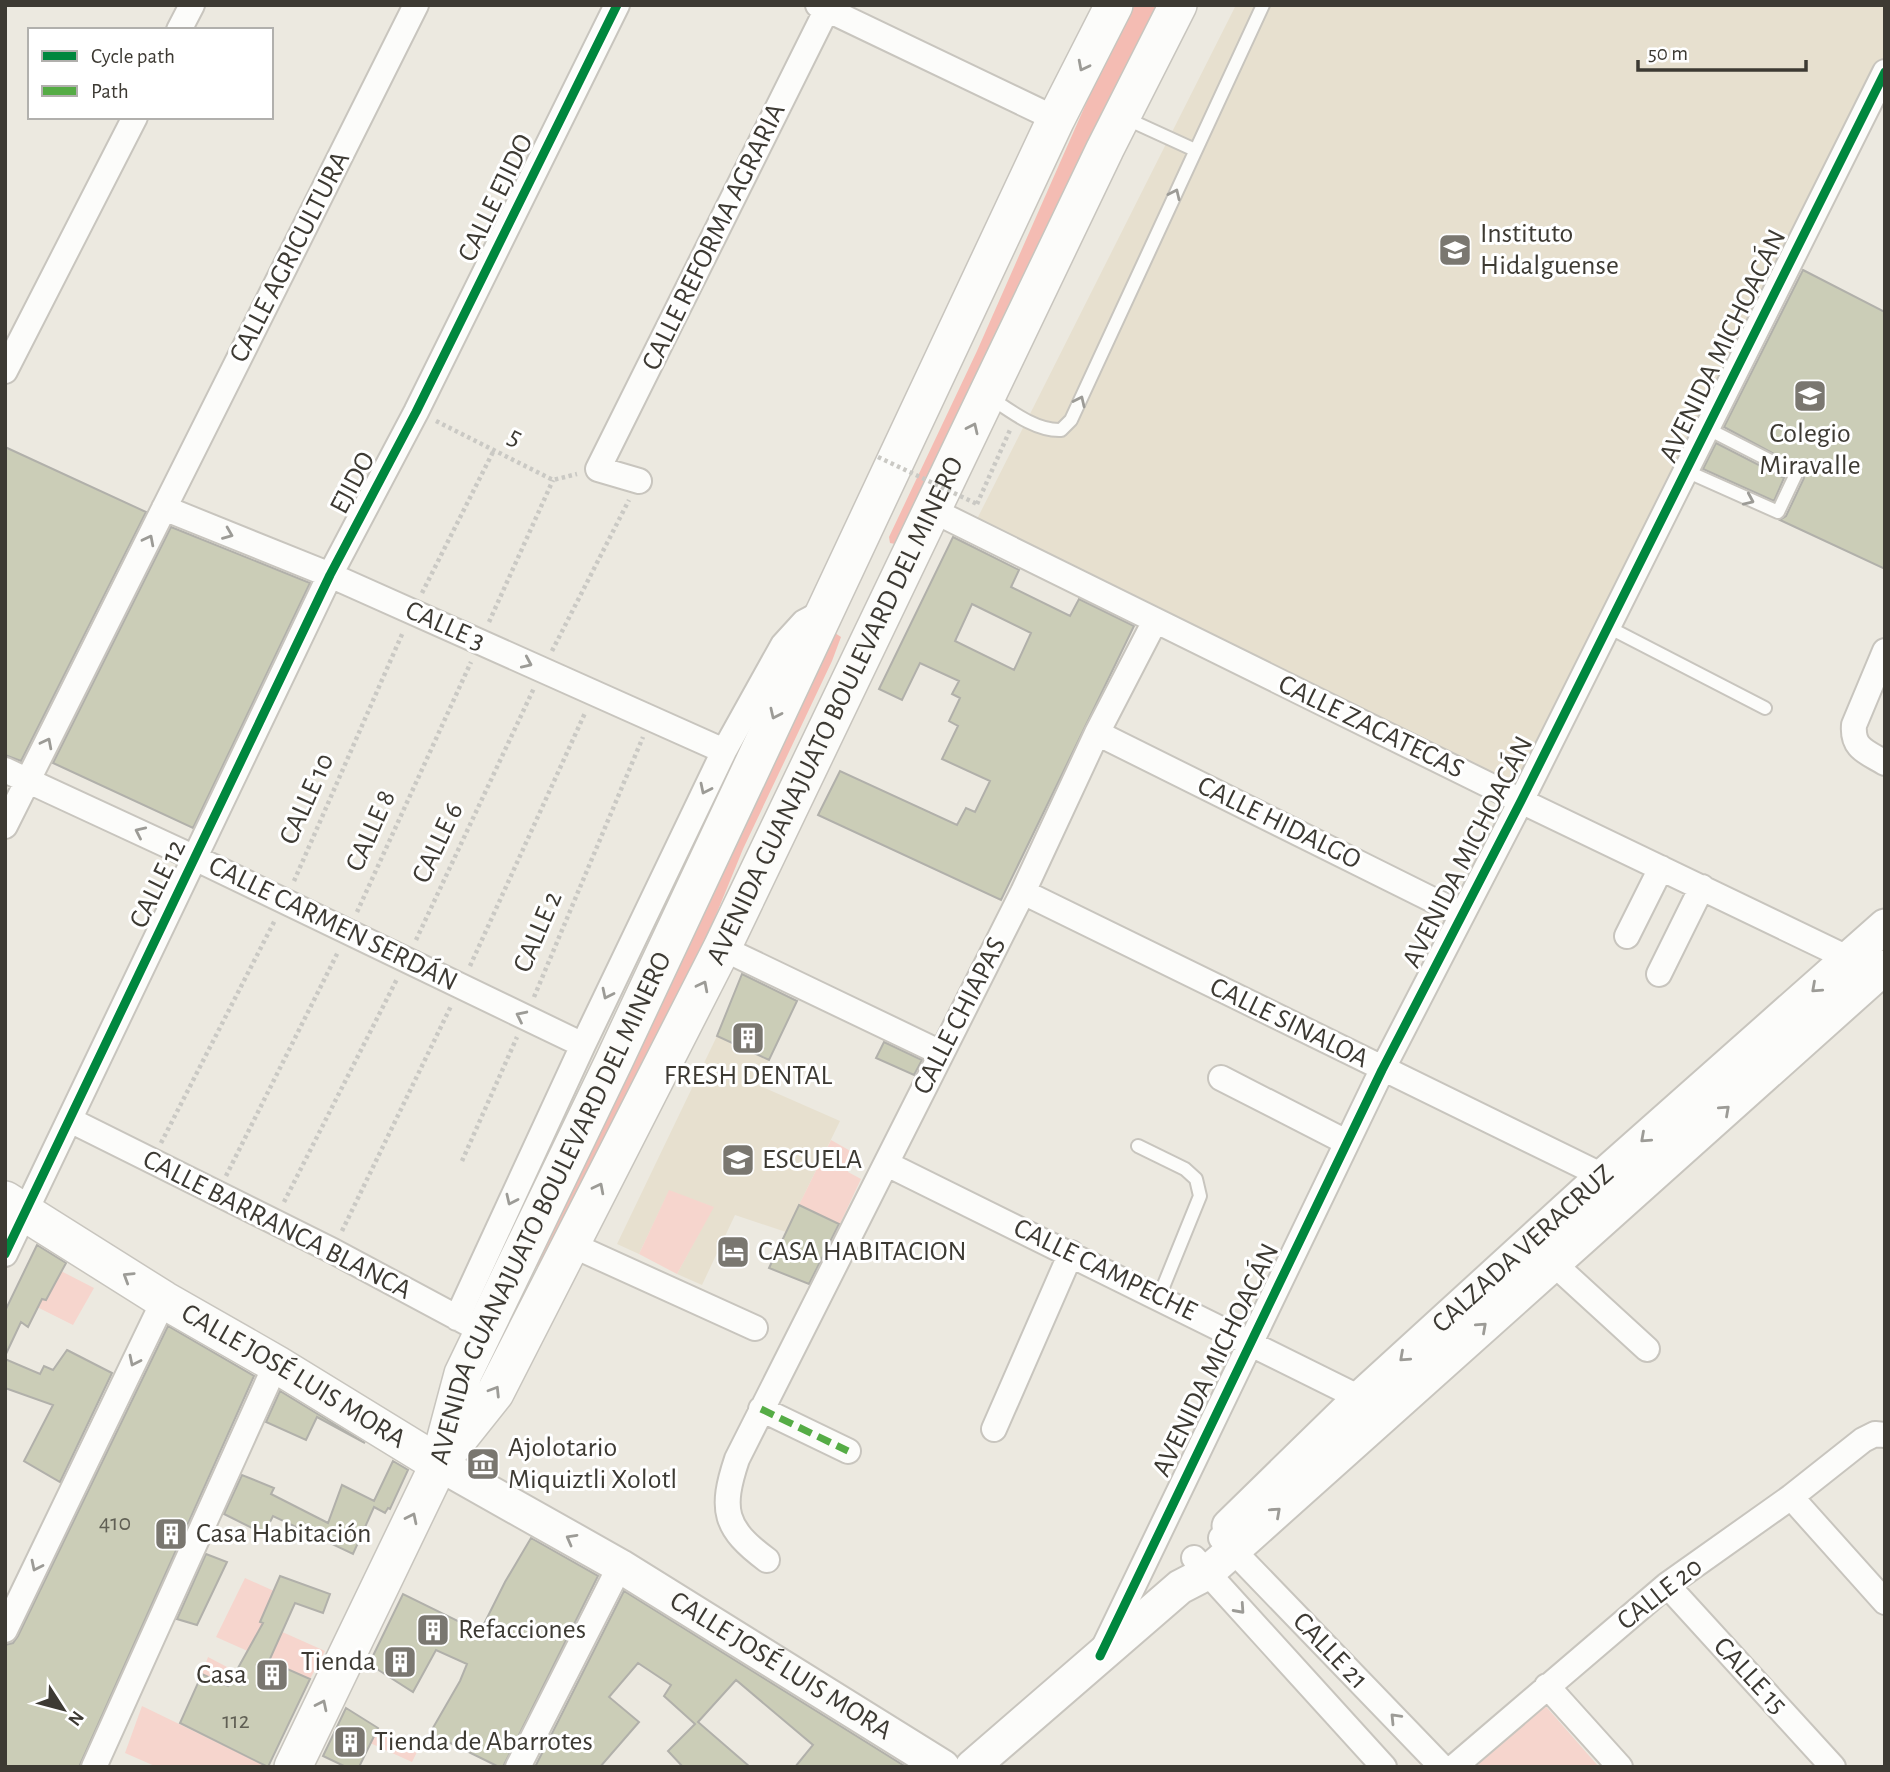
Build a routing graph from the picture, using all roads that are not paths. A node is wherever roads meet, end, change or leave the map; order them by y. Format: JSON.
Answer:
{"nodes":[{"id":1,"x":192,"y":5,"type":"edge"},
{"id":2,"x":416,"y":5,"type":"edge"},
{"id":3,"x":617,"y":5,"type":"edge"},
{"id":4,"x":1114,"y":5,"type":"edge"},
{"id":5,"x":1178,"y":5,"type":"edge"},
{"id":6,"x":1263,"y":5,"type":"edge"},
{"id":7,"x":825,"y":7,"type":"edge"},
{"id":8,"x":180,"y":28,"type":"edge"},
{"id":9,"x":1885,"y":72,"type":"edge"},
{"id":10,"x":1121,"y":116,"type":"junction"},
{"id":11,"x":134,"y":119,"type":"edge"},
{"id":12,"x":1056,"y":119,"type":"junction"},
{"id":13,"x":1195,"y":150,"type":"junction"},
{"id":14,"x":997,"y":246,"type":"junction"},
{"id":15,"x":5,"y":371,"type":"edge"},
{"id":16,"x":988,"y":396,"type":"junction"},
{"id":17,"x":416,"y":412,"type":"joint"},
{"id":18,"x":1708,"y":429,"type":"junction"},
{"id":19,"x":1686,"y":471,"type":"junction"},
{"id":20,"x":639,"y":481,"type":"road end"},
{"id":21,"x":164,"y":508,"type":"junction"},
{"id":22,"x":934,"y":511,"type":"junction"},
{"id":23,"x":915,"y":548,"type":"junction"},
{"id":24,"x":330,"y":575,"type":"junction"},
{"id":25,"x":822,"y":613,"type":"junction"},
{"id":26,"x":1155,"y":621,"type":"junction"},
{"id":27,"x":1608,"y":627,"type":"junction"},
{"id":28,"x":1885,"y":651,"type":"edge"},
{"id":29,"x":1765,"y":708,"type":"dead end"},
{"id":30,"x":1097,"y":733,"type":"junction"},
{"id":31,"x":724,"y":751,"type":"junction"},
{"id":32,"x":1885,"y":763,"type":"edge"},
{"id":33,"x":5,"y":770,"type":"edge"},
{"id":34,"x":28,"y":781,"type":"junction"},
{"id":35,"x":1521,"y":801,"type":"junction"},
{"id":36,"x":5,"y":826,"type":"edge"},
{"id":37,"x":195,"y":858,"type":"junction"},
{"id":38,"x":1661,"y":868,"type":"junction"},
{"id":39,"x":1702,"y":887,"type":"junction"},
{"id":40,"x":1023,"y":892,"type":"junction"},
{"id":41,"x":740,"y":911,"type":"junction"},
{"id":42,"x":1461,"y":914,"type":"junction"},
{"id":43,"x":1885,"y":926,"type":"edge"},
{"id":44,"x":1627,"y":936,"type":"dead end"},
{"id":45,"x":722,"y":948,"type":"junction"},
{"id":46,"x":1848,"y":959,"type":"junction"},
{"id":47,"x":1883,"y":973,"type":"edge"},
{"id":48,"x":1659,"y":974,"type":"dead end"},
{"id":49,"x":583,"y":1045,"type":"junction"},
{"id":50,"x":941,"y":1054,"type":"junction"},
{"id":51,"x":1382,"y":1070,"type":"junction"},
{"id":52,"x":1221,"y":1078,"type":"dead end"},
{"id":53,"x":70,"y":1120,"type":"junction"},
{"id":54,"x":1346,"y":1142,"type":"junction"},
{"id":55,"x":1138,"y":1146,"type":"dead end"},
{"id":56,"x":887,"y":1164,"type":"junction"},
{"id":57,"x":1614,"y":1187,"type":"junction"},
{"id":58,"x":15,"y":1206,"type":"edge"},
{"id":59,"x":570,"y":1244,"type":"junction"},
{"id":60,"x":1071,"y":1253,"type":"junction"},
{"id":61,"x":5,"y":1254,"type":"edge"},
{"id":62,"x":1553,"y":1263,"type":"junction"},
{"id":63,"x":1159,"y":1297,"type":"junction"},
{"id":64,"x":164,"y":1300,"type":"junction"},
{"id":65,"x":471,"y":1325,"type":"junction"},
{"id":66,"x":755,"y":1328,"type":"dead end"},
{"id":67,"x":1250,"y":1342,"type":"junction"},
{"id":68,"x":518,"y":1347,"type":"junction"},
{"id":69,"x":1647,"y":1349,"type":"dead end"},
{"id":70,"x":276,"y":1364,"type":"junction"},
{"id":71,"x":1360,"y":1398,"type":"junction"},
{"id":72,"x":761,"y":1409,"type":"junction"},
{"id":73,"x":994,"y":1429,"type":"dead end"},
{"id":74,"x":1880,"y":1434,"type":"edge"},
{"id":75,"x":848,"y":1451,"type":"dead end"},
{"id":76,"x":439,"y":1464,"type":"junction"},
{"id":77,"x":1791,"y":1497,"type":"junction"},
{"id":78,"x":1226,"y":1543,"type":"junction"},
{"id":79,"x":767,"y":1560,"type":"dead end"},
{"id":80,"x":620,"y":1566,"type":"junction"},
{"id":81,"x":1194,"y":1573,"type":"junction"},
{"id":82,"x":1667,"y":1586,"type":"junction"},
{"id":83,"x":1885,"y":1602,"type":"edge"},
{"id":84,"x":5,"y":1630,"type":"edge"},
{"id":85,"x":1100,"y":1656,"type":"junction"},
{"id":86,"x":1547,"y":1686,"type":"junction"},
{"id":87,"x":94,"y":1767,"type":"edge"},
{"id":88,"x":293,"y":1767,"type":"edge"},
{"id":89,"x":518,"y":1767,"type":"edge"},
{"id":90,"x":943,"y":1767,"type":"edge"},
{"id":91,"x":972,"y":1767,"type":"edge"},
{"id":92,"x":1384,"y":1767,"type":"edge"},
{"id":93,"x":1442,"y":1767,"type":"edge"},
{"id":94,"x":1454,"y":1767,"type":"edge"},
{"id":95,"x":1620,"y":1767,"type":"edge"},
{"id":96,"x":1833,"y":1767,"type":"edge"}],
"edges":[{"from":1,"to":8,"type":"street"},
{"from":2,"to":21,"type":"street","name":"CALLE AGRICULTURA"},
{"from":3,"to":17,"type":"street","name":"CALLE EJIDO"},
{"from":4,"to":12,"type":"main road","name":"AVENIDA GUANAJUATO BOULEVARD DEL MINERO","one_way":true},
{"from":5,"to":10,"type":"main road","name":"AVENIDA GUANAJUATO BOULEVARD DEL MINERO"},
{"from":6,"to":13,"type":"lane"},
{"from":7,"to":12,"type":"street"},
{"from":7,"to":20,"type":"street","name":"CALLE REFORMA AGRARIA"},
{"from":9,"to":18,"type":"street","name":"AVENIDA MICHOACÁN"},
{"from":10,"to":13,"type":"lane"},
{"from":10,"to":16,"type":"main road","name":"AVENIDA GUANAJUATO BOULEVARD DEL MINERO"},
{"from":11,"to":15,"type":"street"},
{"from":12,"to":14,"type":"main road","name":"AVENIDA GUANAJUATO BOULEVARD DEL MINERO"},
{"from":16,"to":13,"type":"lane","one_way":true},
{"from":14,"to":23,"type":"main road"},
{"from":14,"to":25,"type":"main road","name":"AVENIDA GUANAJUATO BOULEVARD DEL MINERO"},
{"from":22,"to":16,"type":"main road","name":"AVENIDA GUANAJUATO BOULEVARD DEL MINERO","one_way":true},
{"from":17,"to":24,"type":"street","name":"EJIDO"},
{"from":18,"to":19,"type":"street","name":"AVENIDA MICHOACÁN"},
{"from":19,"to":18,"type":"lane","one_way":true},
{"from":19,"to":27,"type":"street","name":"AVENIDA MICHOACÁN"},
{"from":21,"to":24,"type":"street","name":"CALLE 3","one_way":true},
{"from":34,"to":21,"type":"street","name":"CALLE AGRICULTURA","one_way":true},
{"from":22,"to":23,"type":"main road","name":"AVENIDA GUANAJUATO BOULEVARD DEL MINERO"},
{"from":22,"to":26,"type":"street","name":"CALLE ZACATECAS"},
{"from":23,"to":41,"type":"main road","name":"AVENIDA GUANAJUATO BOULEVARD DEL MINERO"},
{"from":24,"to":31,"type":"street","name":"CALLE 3","one_way":true},
{"from":24,"to":37,"type":"street","name":"CALLE 12"},
{"from":25,"to":31,"type":"street"},
{"from":25,"to":41,"type":"main road"},
{"from":25,"to":65,"type":"main road","name":"AVENIDA GUANAJUATO BOULEVARD DEL MINERO","one_way":true},
{"from":26,"to":30,"type":"street","name":"CALLE CHIAPAS"},
{"from":26,"to":35,"type":"street","name":"CALLE ZACATECAS"},
{"from":27,"to":29,"type":"lane"},
{"from":27,"to":35,"type":"street","name":"AVENIDA MICHOACÁN"},
{"from":28,"to":32,"type":"street"},
{"from":30,"to":40,"type":"street","name":"CALLE CHIAPAS"},
{"from":30,"to":42,"type":"street","name":"CALLE HIDALGO"},
{"from":31,"to":49,"type":"street","one_way":true},
{"from":33,"to":34,"type":"street","name":"CALLE CARMEN SERDÁN"},
{"from":34,"to":36,"type":"street","name":"CALLE AGRICULTURA"},
{"from":37,"to":34,"type":"street","name":"CALLE CARMEN SERDÁN","one_way":true},
{"from":35,"to":38,"type":"street","name":"CALLE ZACATECAS"},
{"from":35,"to":42,"type":"street","name":"AVENIDA MICHOACÁN"},
{"from":49,"to":37,"type":"street","name":"CALLE CARMEN SERDÁN","one_way":true},
{"from":37,"to":53,"type":"street","name":"CALLE 12"},
{"from":38,"to":39,"type":"street","name":"CALLE ZACATECAS"},
{"from":38,"to":44,"type":"street"},
{"from":39,"to":46,"type":"street","name":"CALLE ZACATECAS"},
{"from":39,"to":48,"type":"street"},
{"from":40,"to":50,"type":"street","name":"CALLE CHIAPAS"},
{"from":40,"to":51,"type":"street","name":"CALLE SINALOA"},
{"from":41,"to":45,"type":"main road","name":"AVENIDA GUANAJUATO BOULEVARD DEL MINERO"},
{"from":42,"to":51,"type":"street","name":"AVENIDA MICHOACÁN"},
{"from":43,"to":46,"type":"street","name":"CALZADA VERACRUZ"},
{"from":45,"to":50,"type":"street"},
{"from":59,"to":45,"type":"main road","name":"AVENIDA GUANAJUATO BOULEVARD DEL MINERO","one_way":true},
{"from":46,"to":47,"type":"street","name":"CALLE ZACATECAS"},
{"from":46,"to":57,"type":"street","name":"CALZADA VERACRUZ","one_way":true},
{"from":57,"to":47,"type":"street","name":"CALZADA VERACRUZ","one_way":true},
{"from":49,"to":65,"type":"street","one_way":true},
{"from":50,"to":56,"type":"street","name":"CALLE CHIAPAS"},
{"from":51,"to":54,"type":"street","name":"AVENIDA MICHOACÁN"},
{"from":51,"to":57,"type":"street","name":"CALLE SINALOA"},
{"from":52,"to":54,"type":"street"},
{"from":53,"to":58,"type":"street","name":"CALLE 12"},
{"from":53,"to":65,"type":"street","name":"CALLE BARRANCA BLANCA"},
{"from":54,"to":67,"type":"street","name":"AVENIDA MICHOACÁN"},
{"from":55,"to":63,"type":"lane"},
{"from":56,"to":60,"type":"street","name":"CALLE CAMPECHE"},
{"from":56,"to":72,"type":"street","name":"CALLE CHIAPAS"},
{"from":57,"to":62,"type":"street","name":"CALZADA VERACRUZ"},
{"from":57,"to":71,"type":"street","name":"CALZADA VERACRUZ","one_way":true},
{"from":58,"to":61,"type":"street","name":"CALLE 12"},
{"from":64,"to":58,"type":"main road","name":"CALLE JOSÉ LUIS MORA","one_way":true},
{"from":59,"to":66,"type":"street"},
{"from":59,"to":68,"type":"main road","name":"AVENIDA GUANAJUATO BOULEVARD DEL MINERO"},
{"from":60,"to":63,"type":"street","name":"CALLE CAMPECHE"},
{"from":60,"to":73,"type":"street"},
{"from":62,"to":69,"type":"street"},
{"from":78,"to":62,"type":"street","name":"CALZADA VERACRUZ","one_way":true},
{"from":63,"to":67,"type":"street","name":"CALLE CAMPECHE"},
{"from":64,"to":70,"type":"main road","name":"CALLE JOSÉ LUIS MORA"},
{"from":64,"to":84,"type":"street","one_way":true},
{"from":65,"to":68,"type":"street","name":"CALLE BARRANCA BLANCA"},
{"from":65,"to":76,"type":"main road","name":"AVENIDA GUANAJUATO BOULEVARD DEL MINERO"},
{"from":67,"to":71,"type":"street","name":"CALLE CAMPECHE"},
{"from":67,"to":85,"type":"street","name":"AVENIDA MICHOACÁN"},
{"from":76,"to":68,"type":"main road","name":"AVENIDA GUANAJUATO BOULEVARD DEL MINERO","one_way":true},
{"from":70,"to":76,"type":"main road","name":"CALLE JOSÉ LUIS MORA"},
{"from":70,"to":87,"type":"street"},
{"from":71,"to":78,"type":"street","name":"CALZADA VERACRUZ"},
{"from":72,"to":75,"type":"street"},
{"from":72,"to":79,"type":"street","name":"CALLE CHIAPAS"},
{"from":74,"to":77,"type":"street","name":"CALLE 20"},
{"from":80,"to":76,"type":"street","name":"CALLE JOSÉ LUIS MORA","one_way":true},
{"from":88,"to":76,"type":"main road","one_way":true},
{"from":77,"to":82,"type":"street","name":"CALLE 20"},
{"from":77,"to":83,"type":"street"},
{"from":78,"to":81,"type":"street","name":"CALZADA VERACRUZ"},
{"from":93,"to":78,"type":"street","name":"CALLE 21","one_way":true},
{"from":80,"to":89,"type":"street"},
{"from":80,"to":90,"type":"street","name":"CALLE JOSÉ LUIS MORA"},
{"from":81,"to":85,"type":"street","name":"CALZADA VERACRUZ"},
{"from":81,"to":92,"type":"street","name":"CALLE 21","one_way":true},
{"from":82,"to":86,"type":"street","name":"CALLE 20"},
{"from":82,"to":96,"type":"street","name":"CALLE 15"},
{"from":85,"to":91,"type":"street","name":"CALZADA VERACRUZ"},
{"from":86,"to":94,"type":"street","name":"CALLE 20"},
{"from":86,"to":95,"type":"street"}]}
